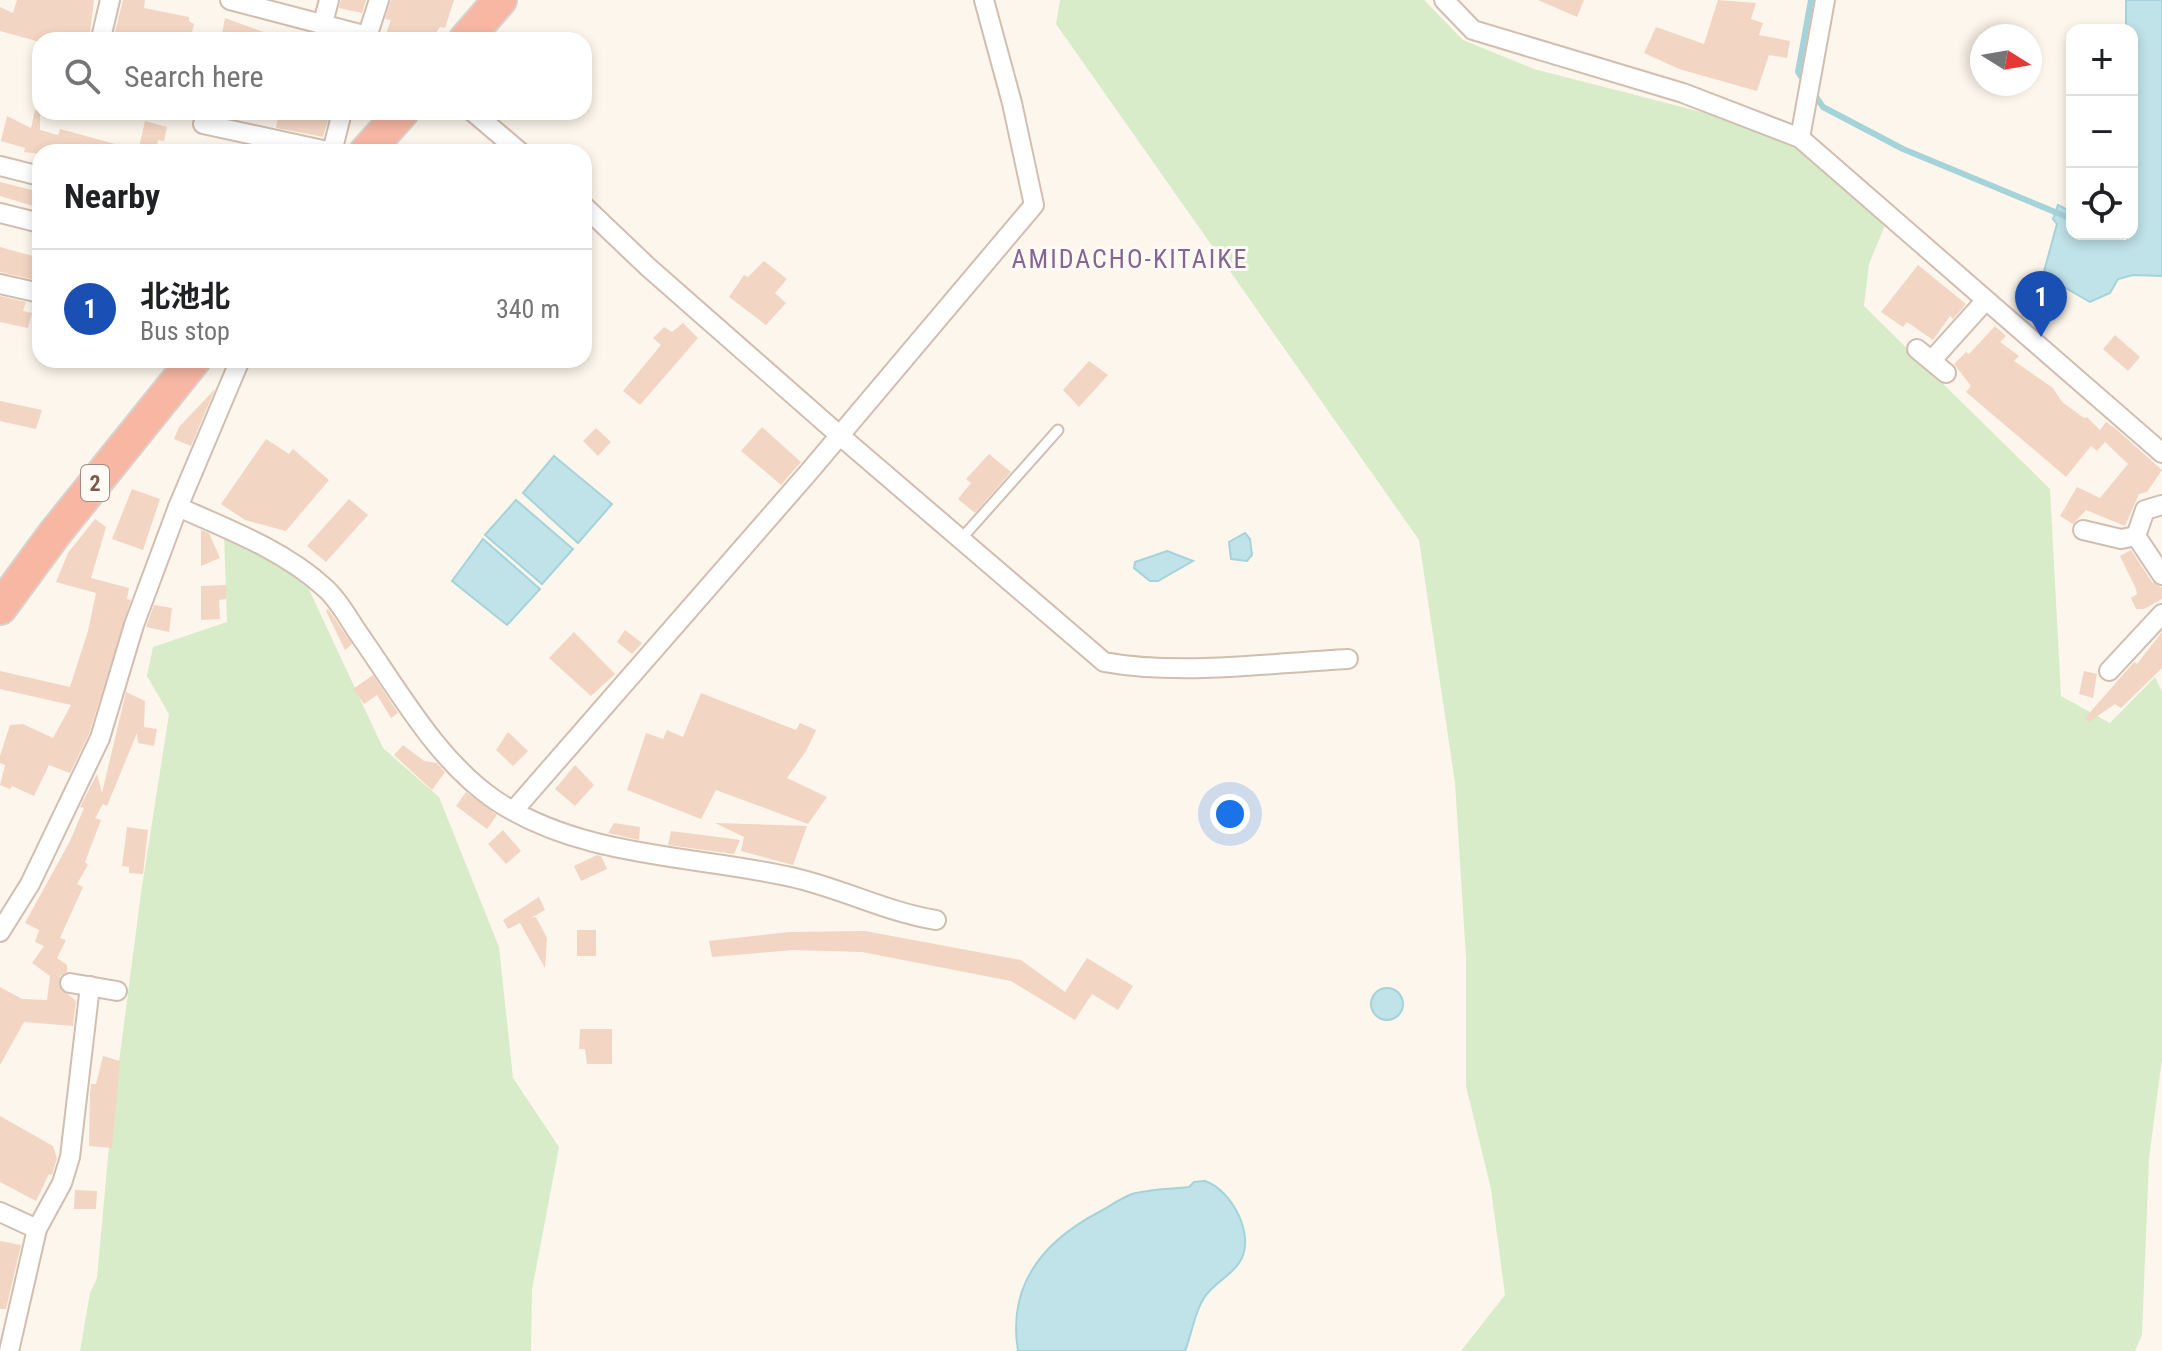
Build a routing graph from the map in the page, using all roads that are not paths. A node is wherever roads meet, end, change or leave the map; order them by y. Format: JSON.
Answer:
{"nodes":[{"id":1,"x":110,"y":0,"type":"edge"},
{"id":2,"x":234,"y":0,"type":"edge"},
{"id":3,"x":329,"y":0,"type":"edge"},
{"id":4,"x":379,"y":0,"type":"edge"},
{"id":5,"x":500,"y":0,"type":"edge"},
{"id":6,"x":984,"y":0,"type":"edge"},
{"id":7,"x":1444,"y":0,"type":"edge"},
{"id":8,"x":1825,"y":0,"type":"edge"},
{"id":9,"x":323,"y":23,"type":"junction"},
{"id":10,"x":102,"y":32,"type":"edge"},
{"id":11,"x":349,"y":32,"type":"edge"},
{"id":12,"x":368,"y":32,"type":"edge"},
{"id":13,"x":472,"y":32,"type":"edge"},
{"id":14,"x":340,"y":120,"type":"edge"},
{"id":15,"x":395,"y":120,"type":"edge"},
{"id":16,"x":482,"y":120,"type":"edge"},
{"id":17,"x":216,"y":121,"type":"edge"},
{"id":18,"x":1800,"y":138,"type":"junction"},
{"id":19,"x":302,"y":144,"type":"edge"},
{"id":20,"x":334,"y":144,"type":"edge"},
{"id":21,"x":373,"y":144,"type":"edge"},
{"id":22,"x":511,"y":144,"type":"edge"},
{"id":23,"x":0,"y":166,"type":"edge"},
{"id":24,"x":32,"y":174,"type":"edge"},
{"id":25,"x":0,"y":213,"type":"edge"},
{"id":26,"x":592,"y":214,"type":"edge"},
{"id":27,"x":32,"y":221,"type":"edge"},
{"id":28,"x":32,"y":236,"type":"edge"},
{"id":29,"x":30,"y":241,"type":"dead end"},
{"id":30,"x":0,"y":284,"type":"edge"},
{"id":31,"x":32,"y":291,"type":"edge"},
{"id":32,"x":1985,"y":301,"type":"junction"},
{"id":33,"x":188,"y":368,"type":"edge"},
{"id":34,"x":237,"y":368,"type":"edge"},
{"id":35,"x":1946,"y":373,"type":"dead end"},
{"id":36,"x":1058,"y":430,"type":"dead end"},
{"id":37,"x":838,"y":434,"type":"junction"},
{"id":38,"x":2162,"y":453,"type":"edge"},
{"id":39,"x":2162,"y":505,"type":"edge"},
{"id":40,"x":178,"y":507,"type":"junction"},
{"id":41,"x":2083,"y":530,"type":"dead end"},
{"id":42,"x":2136,"y":536,"type":"junction"},
{"id":43,"x":961,"y":539,"type":"junction"},
{"id":44,"x":2162,"y":575,"type":"edge"},
{"id":45,"x":0,"y":608,"type":"edge"},
{"id":46,"x":2162,"y":614,"type":"edge"},
{"id":47,"x":1348,"y":659,"type":"dead end"},
{"id":48,"x":2109,"y":671,"type":"dead end"},
{"id":49,"x":514,"y":810,"type":"junction"},
{"id":50,"x":936,"y":920,"type":"dead end"},
{"id":51,"x":0,"y":932,"type":"edge"},
{"id":52,"x":70,"y":983,"type":"dead end"},
{"id":53,"x":90,"y":986,"type":"junction"},
{"id":54,"x":117,"y":991,"type":"dead end"},
{"id":55,"x":0,"y":1212,"type":"edge"},
{"id":56,"x":37,"y":1229,"type":"junction"},
{"id":57,"x":8,"y":1321,"type":"edge"},
{"id":58,"x":9,"y":1351,"type":"edge"}],
"edges":[{"from":1,"to":10,"type":"street"},
{"from":2,"to":9,"type":"street"},
{"from":3,"to":9,"type":"street"},
{"from":4,"to":12,"type":"street"},
{"from":5,"to":13,"type":"highway"},
{"from":6,"to":37,"type":"street"},
{"from":7,"to":18,"type":"street"},
{"from":8,"to":18,"type":"street"},
{"from":9,"to":11,"type":"street"},
{"from":14,"to":20,"type":"street"},
{"from":15,"to":21,"type":"highway"},
{"from":16,"to":22,"type":"street"},
{"from":17,"to":19,"type":"street"},
{"from":18,"to":32,"type":"street"},
{"from":23,"to":24,"type":"street"},
{"from":25,"to":27,"type":"street"},
{"from":26,"to":37,"type":"street"},
{"from":28,"to":29,"type":"street"},
{"from":30,"to":31,"type":"street"},
{"from":32,"to":35,"type":"street"},
{"from":32,"to":38,"type":"street"},
{"from":33,"to":45,"type":"highway","number":"2"},
{"from":34,"to":40,"type":"street"},
{"from":36,"to":43,"type":"lane"},
{"from":37,"to":43,"type":"street"},
{"from":37,"to":49,"type":"street"},
{"from":39,"to":42,"type":"street"},
{"from":40,"to":49,"type":"street"},
{"from":40,"to":51,"type":"street"},
{"from":41,"to":42,"type":"street"},
{"from":42,"to":44,"type":"street"},
{"from":43,"to":47,"type":"street"},
{"from":46,"to":48,"type":"street"},
{"from":49,"to":50,"type":"street"},
{"from":52,"to":53,"type":"street"},
{"from":53,"to":54,"type":"street"},
{"from":53,"to":56,"type":"street"},
{"from":55,"to":56,"type":"street"},
{"from":56,"to":57,"type":"street"},
{"from":57,"to":58,"type":"street"}]}
